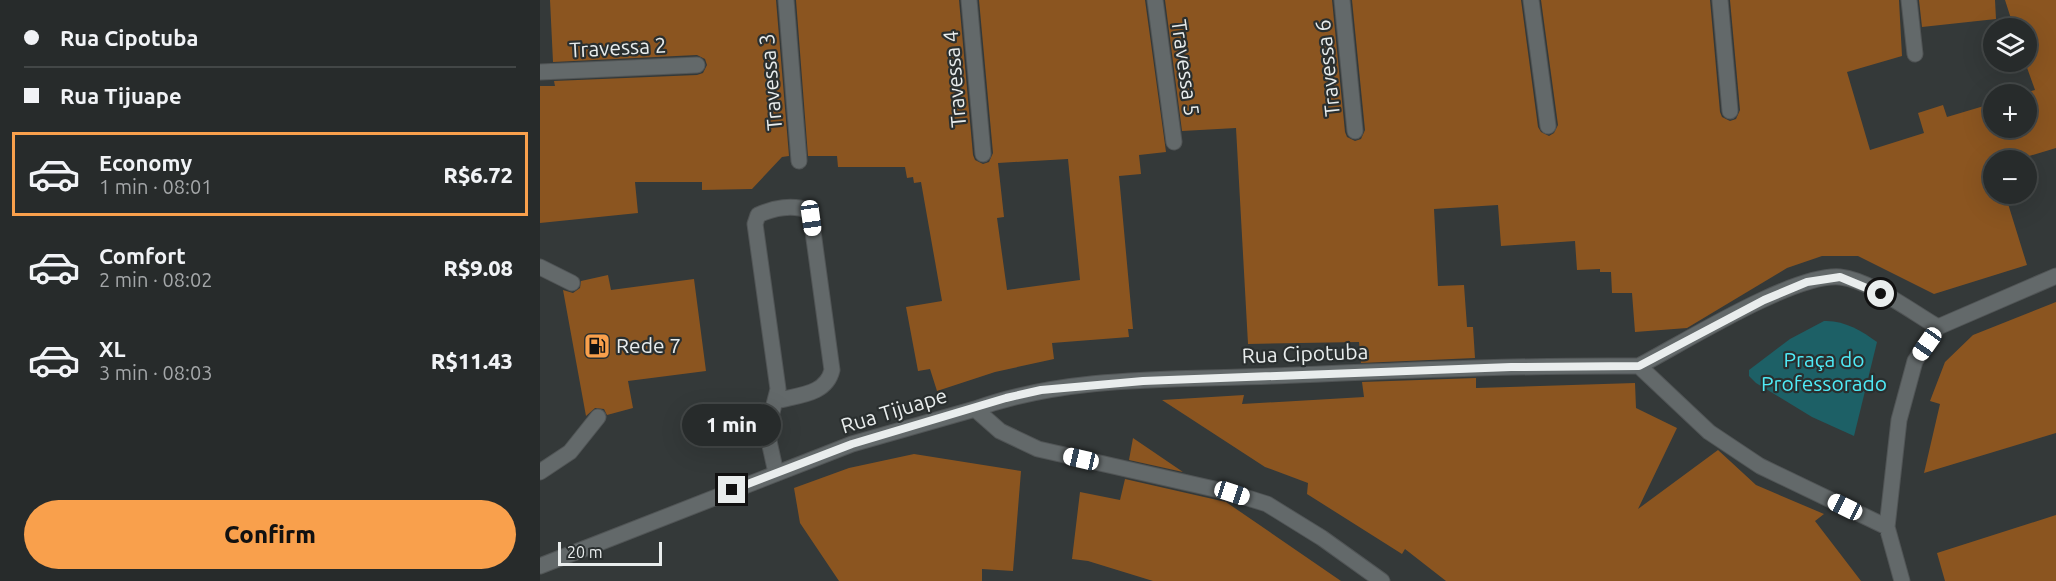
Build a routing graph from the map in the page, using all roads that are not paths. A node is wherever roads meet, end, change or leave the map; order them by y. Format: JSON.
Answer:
{"nodes":[{"id":1,"x":786,"y":0,"type":"edge"},
{"id":2,"x":969,"y":0,"type":"edge"},
{"id":3,"x":1155,"y":0,"type":"edge"},
{"id":4,"x":1342,"y":0,"type":"edge"},
{"id":5,"x":1531,"y":0,"type":"edge"},
{"id":6,"x":1720,"y":0,"type":"edge"},
{"id":7,"x":1909,"y":0,"type":"edge"},
{"id":8,"x":1915,"y":54,"type":"dead end"},
{"id":9,"x":697,"y":65,"type":"dead end"},
{"id":10,"x":540,"y":72,"type":"edge"},
{"id":11,"x":1730,"y":111,"type":"dead end"},
{"id":12,"x":1548,"y":126,"type":"dead end"},
{"id":13,"x":1355,"y":131,"type":"dead end"},
{"id":14,"x":1174,"y":142,"type":"dead end"},
{"id":15,"x":983,"y":154,"type":"dead end"},
{"id":16,"x":799,"y":161,"type":"dead end"},
{"id":17,"x":540,"y":267,"type":"edge"},
{"id":18,"x":2056,"y":276,"type":"edge"},
{"id":19,"x":572,"y":283,"type":"dead end"},
{"id":20,"x":1938,"y":327,"type":"junction"},
{"id":21,"x":1639,"y":366,"type":"junction"},
{"id":22,"x":776,"y":401,"type":"junction"},
{"id":23,"x":975,"y":409,"type":"junction"},
{"id":24,"x":598,"y":417,"type":"dead end"},
{"id":25,"x":540,"y":472,"type":"edge"},
{"id":26,"x":776,"y":473,"type":"junction"},
{"id":27,"x":1887,"y":527,"type":"junction"},
{"id":28,"x":540,"y":566,"type":"edge"},
{"id":29,"x":1382,"y":581,"type":"edge"},
{"id":30,"x":1902,"y":581,"type":"edge"}],
"edges":[{"from":1,"to":16,"type":"street","name":"Travessa 3"},
{"from":2,"to":15,"type":"street","name":"Travessa 4"},
{"from":3,"to":14,"type":"street","name":"Travessa 5"},
{"from":4,"to":13,"type":"street","name":"Travessa 6"},
{"from":5,"to":12,"type":"street"},
{"from":6,"to":11,"type":"street"},
{"from":7,"to":8,"type":"street"},
{"from":9,"to":10,"type":"street","name":"Travessa 2"},
{"from":17,"to":19,"type":"street"},
{"from":18,"to":20,"type":"street"},
{"from":20,"to":21,"type":"street","name":"Rua Cipotuba"},
{"from":20,"to":27,"type":"street"},
{"from":21,"to":23,"type":"street","name":"Rua Cipotuba"},
{"from":21,"to":27,"type":"street"},
{"from":22,"to":22,"type":"street"},
{"from":22,"to":26,"type":"street"},
{"from":23,"to":26,"type":"street","name":"Rua Tijuape"},
{"from":23,"to":29,"type":"street","name":"Rua Tijuape"},
{"from":24,"to":25,"type":"street"},
{"from":26,"to":28,"type":"street","name":"Rua Tijuape"},
{"from":27,"to":30,"type":"street"}]}
